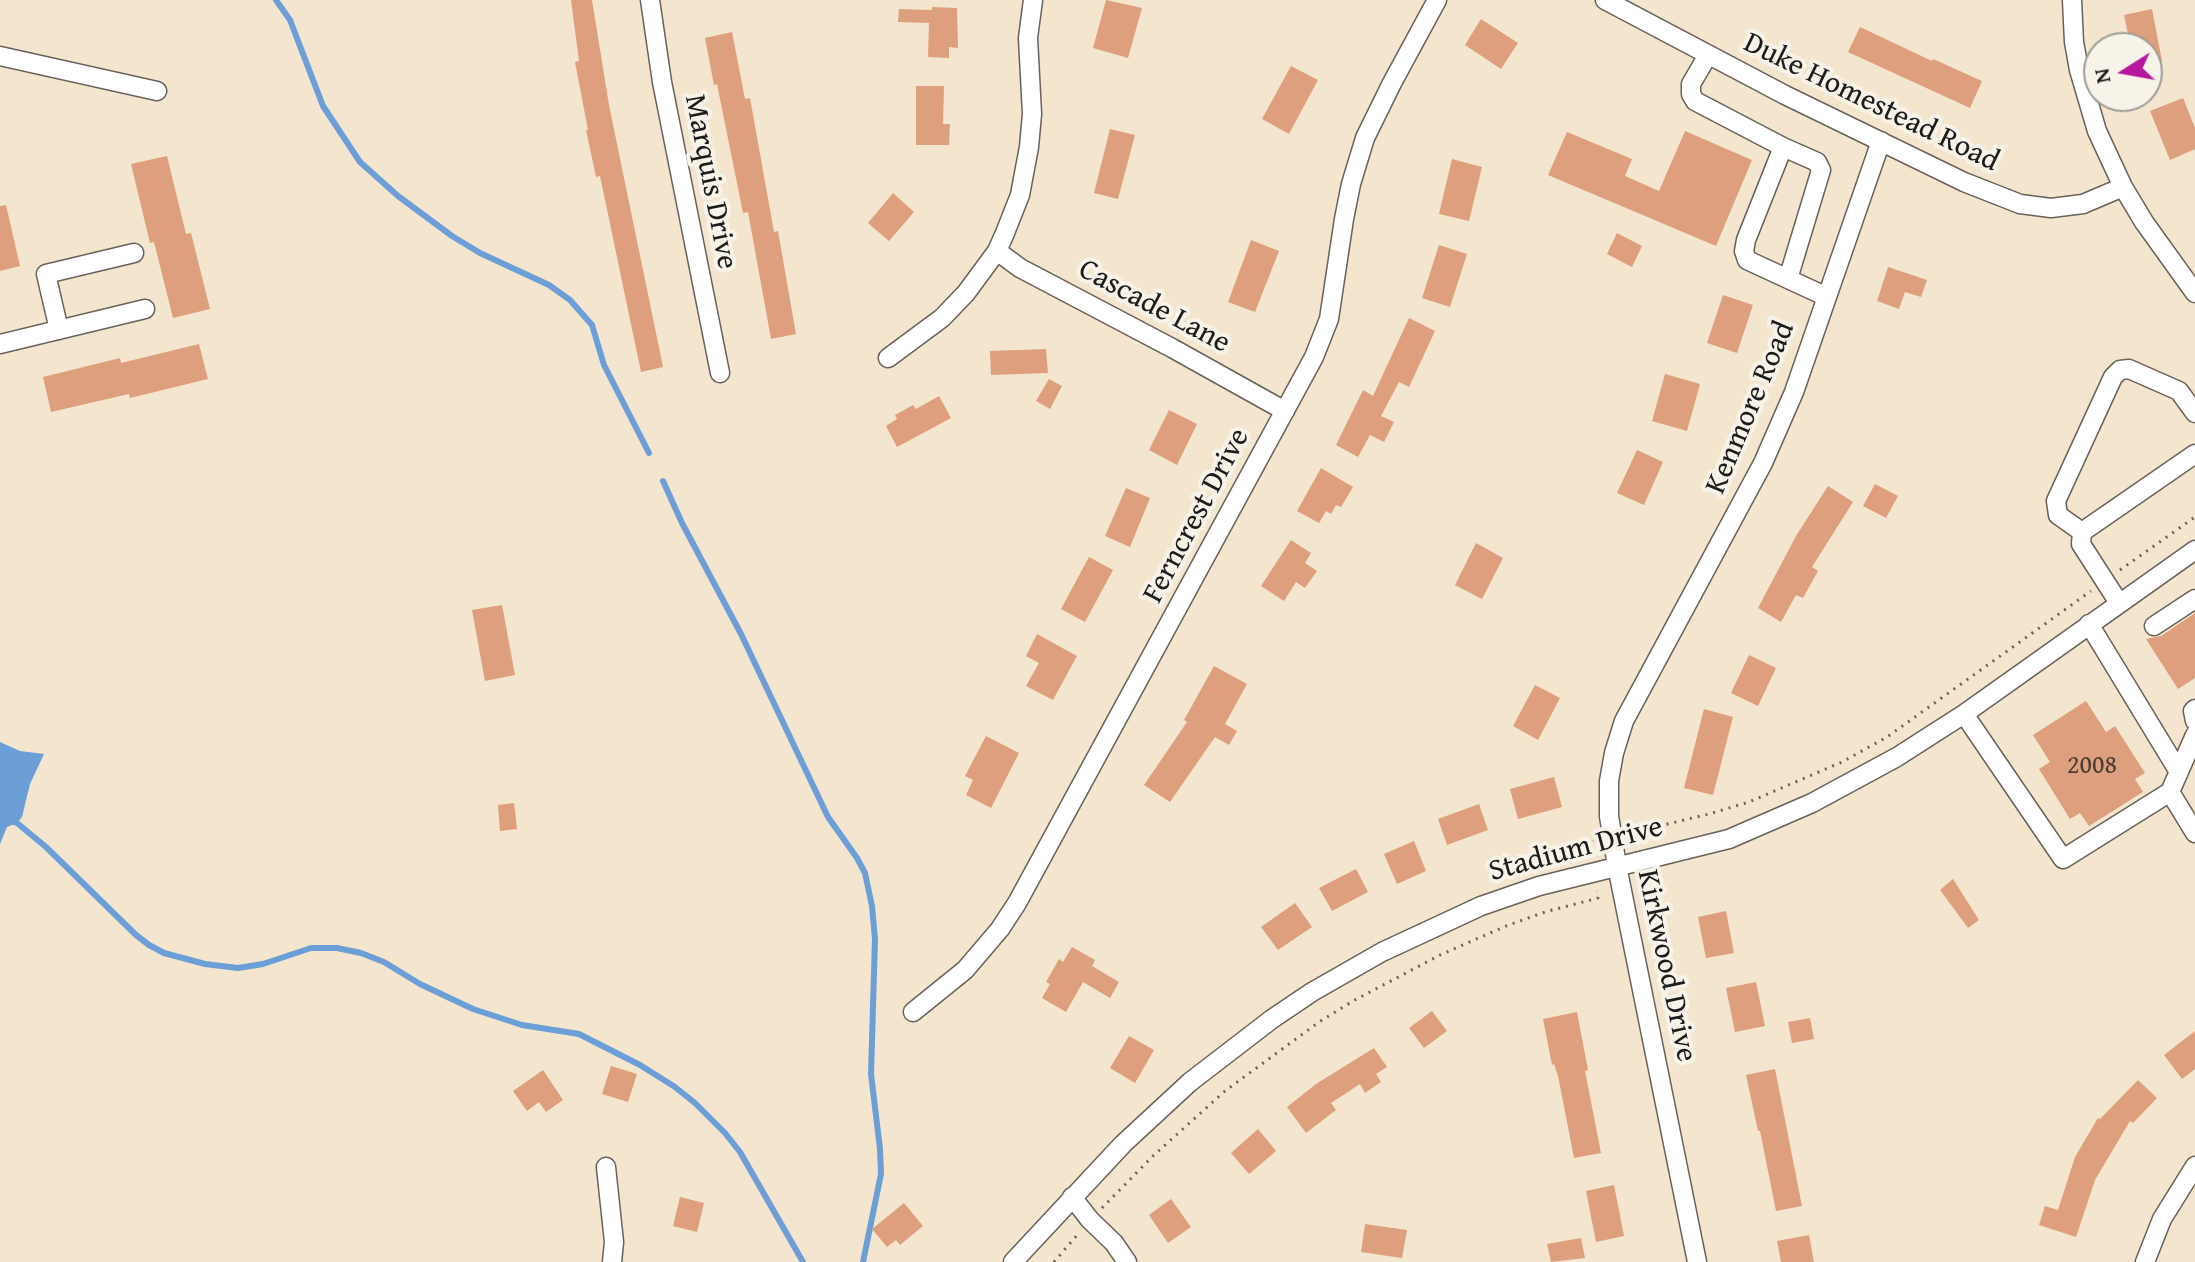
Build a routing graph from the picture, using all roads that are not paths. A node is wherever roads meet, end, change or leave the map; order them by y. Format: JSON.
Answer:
{"nodes":[{"id":1,"x":650,"y":0,"type":"edge"},
{"id":2,"x":1033,"y":0,"type":"edge"},
{"id":3,"x":1437,"y":0,"type":"edge"},
{"id":4,"x":1605,"y":0,"type":"edge"},
{"id":5,"x":2072,"y":0,"type":"edge"},
{"id":6,"x":1708,"y":55,"type":"junction"},
{"id":7,"x":0,"y":56,"type":"edge"},
{"id":8,"x":157,"y":91,"type":"dead end"},
{"id":9,"x":1881,"y":141,"type":"junction"},
{"id":10,"x":1783,"y":147,"type":"junction"},
{"id":11,"x":2123,"y":187,"type":"junction"},
{"id":12,"x":997,"y":251,"type":"junction"},
{"id":13,"x":134,"y":253,"type":"dead end"},
{"id":14,"x":1788,"y":279,"type":"junction"},
{"id":15,"x":2195,"y":293,"type":"edge"},
{"id":16,"x":1827,"y":297,"type":"junction"},
{"id":17,"x":145,"y":309,"type":"dead end"},
{"id":18,"x":59,"y":330,"type":"junction"},
{"id":19,"x":0,"y":344,"type":"edge"},
{"id":20,"x":888,"y":358,"type":"dead end"},
{"id":21,"x":720,"y":373,"type":"dead end"},
{"id":22,"x":1285,"y":411,"type":"junction"},
{"id":23,"x":2195,"y":413,"type":"edge"},
{"id":24,"x":2195,"y":454,"type":"edge"},
{"id":25,"x":2082,"y":532,"type":"junction"},
{"id":26,"x":2195,"y":550,"type":"edge"},
{"id":27,"x":2195,"y":599,"type":"edge"},
{"id":28,"x":2119,"y":603,"type":"junction"},
{"id":29,"x":2089,"y":624,"type":"junction"},
{"id":30,"x":2154,"y":626,"type":"dead end"},
{"id":31,"x":1643,"y":685,"type":"joint"},
{"id":32,"x":2195,"y":709,"type":"edge"},
{"id":33,"x":1964,"y":714,"type":"junction"},
{"id":34,"x":2195,"y":721,"type":"edge"},
{"id":35,"x":2195,"y":735,"type":"edge"},
{"id":36,"x":2179,"y":772,"type":"junction"},
{"id":37,"x":2170,"y":792,"type":"junction"},
{"id":38,"x":2195,"y":833,"type":"edge"},
{"id":39,"x":1617,"y":866,"type":"junction"},
{"id":40,"x":913,"y":1012,"type":"dead end"},
{"id":41,"x":2195,"y":1166,"type":"edge"},
{"id":42,"x":606,"y":1167,"type":"dead end"},
{"id":43,"x":1072,"y":1197,"type":"junction"},
{"id":44,"x":612,"y":1262,"type":"edge"},
{"id":45,"x":1013,"y":1262,"type":"edge"},
{"id":46,"x":1127,"y":1262,"type":"edge"},
{"id":47,"x":1697,"y":1262,"type":"edge"},
{"id":48,"x":2145,"y":1262,"type":"edge"}],
"edges":[{"from":1,"to":21,"type":"street","name":"Marquis Drive"},
{"from":2,"to":12,"type":"street"},
{"from":3,"to":22,"type":"street","name":"Ferncrest Drive"},
{"from":4,"to":6,"type":"street","name":"Duke Homestead Road"},
{"from":5,"to":11,"type":"street"},
{"from":6,"to":9,"type":"street","name":"Duke Homestead Road"},
{"from":6,"to":10,"type":"street"},
{"from":7,"to":8,"type":"street"},
{"from":9,"to":11,"type":"street","name":"Duke Homestead Road"},
{"from":9,"to":16,"type":"street","name":"Kenmore Road"},
{"from":10,"to":14,"type":"street"},
{"from":10,"to":14,"type":"street"},
{"from":11,"to":15,"type":"street"},
{"from":12,"to":20,"type":"street"},
{"from":12,"to":22,"type":"street","name":"Cascade Lane"},
{"from":13,"to":18,"type":"street"},
{"from":14,"to":16,"type":"street"},
{"from":16,"to":31,"type":"street","name":"Kenmore Road"},
{"from":17,"to":18,"type":"street"},
{"from":18,"to":19,"type":"street"},
{"from":22,"to":40,"type":"street","name":"Ferncrest Drive"},
{"from":23,"to":25,"type":"street"},
{"from":24,"to":25,"type":"street"},
{"from":25,"to":28,"type":"street"},
{"from":26,"to":28,"type":"street","name":"Stadium Drive"},
{"from":27,"to":30,"type":"street"},
{"from":28,"to":29,"type":"street","name":"Stadium Drive"},
{"from":29,"to":33,"type":"street","name":"Stadium Drive"},
{"from":29,"to":36,"type":"street"},
{"from":31,"to":39,"type":"street","name":"Kirkwood Drive"},
{"from":32,"to":34,"type":"street"},
{"from":33,"to":37,"type":"street"},
{"from":33,"to":39,"type":"street","name":"Stadium Drive"},
{"from":35,"to":36,"type":"street"},
{"from":36,"to":37,"type":"street"},
{"from":37,"to":38,"type":"street"},
{"from":39,"to":43,"type":"street","name":"Stadium Drive"},
{"from":39,"to":47,"type":"street","name":"Kirkwood Drive"},
{"from":41,"to":48,"type":"street"},
{"from":42,"to":44,"type":"street"},
{"from":43,"to":45,"type":"street","name":"Stadium Drive"},
{"from":43,"to":46,"type":"street"}]}
